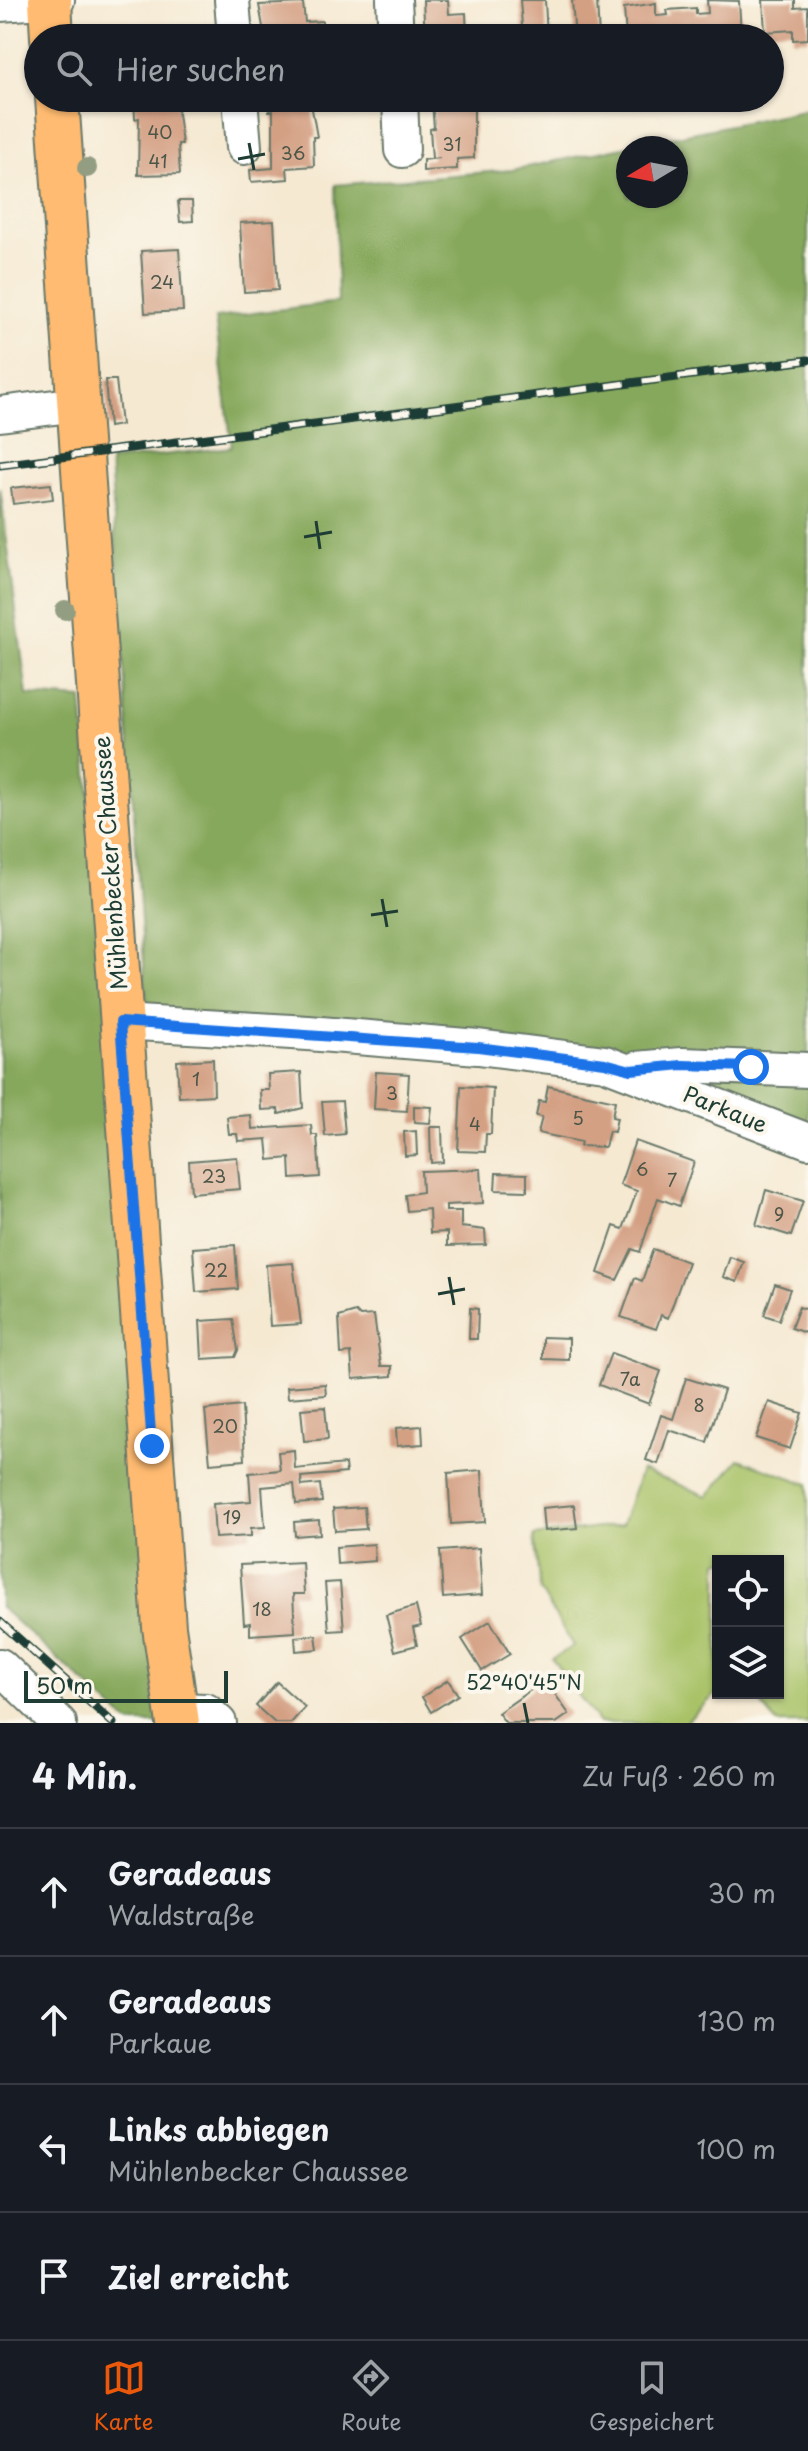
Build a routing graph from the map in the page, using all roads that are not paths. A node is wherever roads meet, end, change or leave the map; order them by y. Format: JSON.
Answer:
{"nodes":[{"id":1,"x":232,"y":0,"type":"edge"},
{"id":2,"x":394,"y":0,"type":"edge"},
{"id":3,"x":0,"y":4,"type":"edge"},
{"id":4,"x":52,"y":10,"type":"edge"},
{"id":5,"x":234,"y":24,"type":"edge"},
{"id":6,"x":395,"y":24,"type":"edge"},
{"id":7,"x":58,"y":112,"type":"edge"},
{"id":8,"x":241,"y":112,"type":"edge"},
{"id":9,"x":401,"y":112,"type":"edge"},
{"id":10,"x":244,"y":147,"type":"dead end"},
{"id":11,"x":402,"y":150,"type":"dead end"},
{"id":12,"x":78,"y":404,"type":"junction"},
{"id":13,"x":0,"y":414,"type":"edge"},
{"id":14,"x":120,"y":1022,"type":"junction"},
{"id":15,"x":631,"y":1070,"type":"junction"},
{"id":16,"x":808,"y":1070,"type":"edge"},
{"id":17,"x":808,"y":1141,"type":"edge"},
{"id":18,"x":0,"y":1666,"type":"edge"},
{"id":19,"x":177,"y":1716,"type":"edge"},
{"id":20,"x":59,"y":1723,"type":"edge"},
{"id":21,"x":219,"y":1723,"type":"edge"}],
"edges":[{"from":1,"to":5,"type":"street"},
{"from":2,"to":6,"type":"street"},
{"from":3,"to":4,"type":"street"},
{"from":7,"to":12,"type":"main road","name":"Mühlenbecker Chaussee"},
{"from":8,"to":10,"type":"street"},
{"from":9,"to":11,"type":"street"},
{"from":12,"to":13,"type":"street"},
{"from":12,"to":14,"type":"main road","name":"Mühlenbecker Chaussee"},
{"from":14,"to":15,"type":"street","name":"Parkaue"},
{"from":14,"to":19,"type":"main road","name":"Mühlenbecker Chaussee"},
{"from":15,"to":16,"type":"street"},
{"from":15,"to":17,"type":"street","name":"Parkaue"},
{"from":18,"to":20,"type":"street"},
{"from":19,"to":21,"type":"street"}]}
